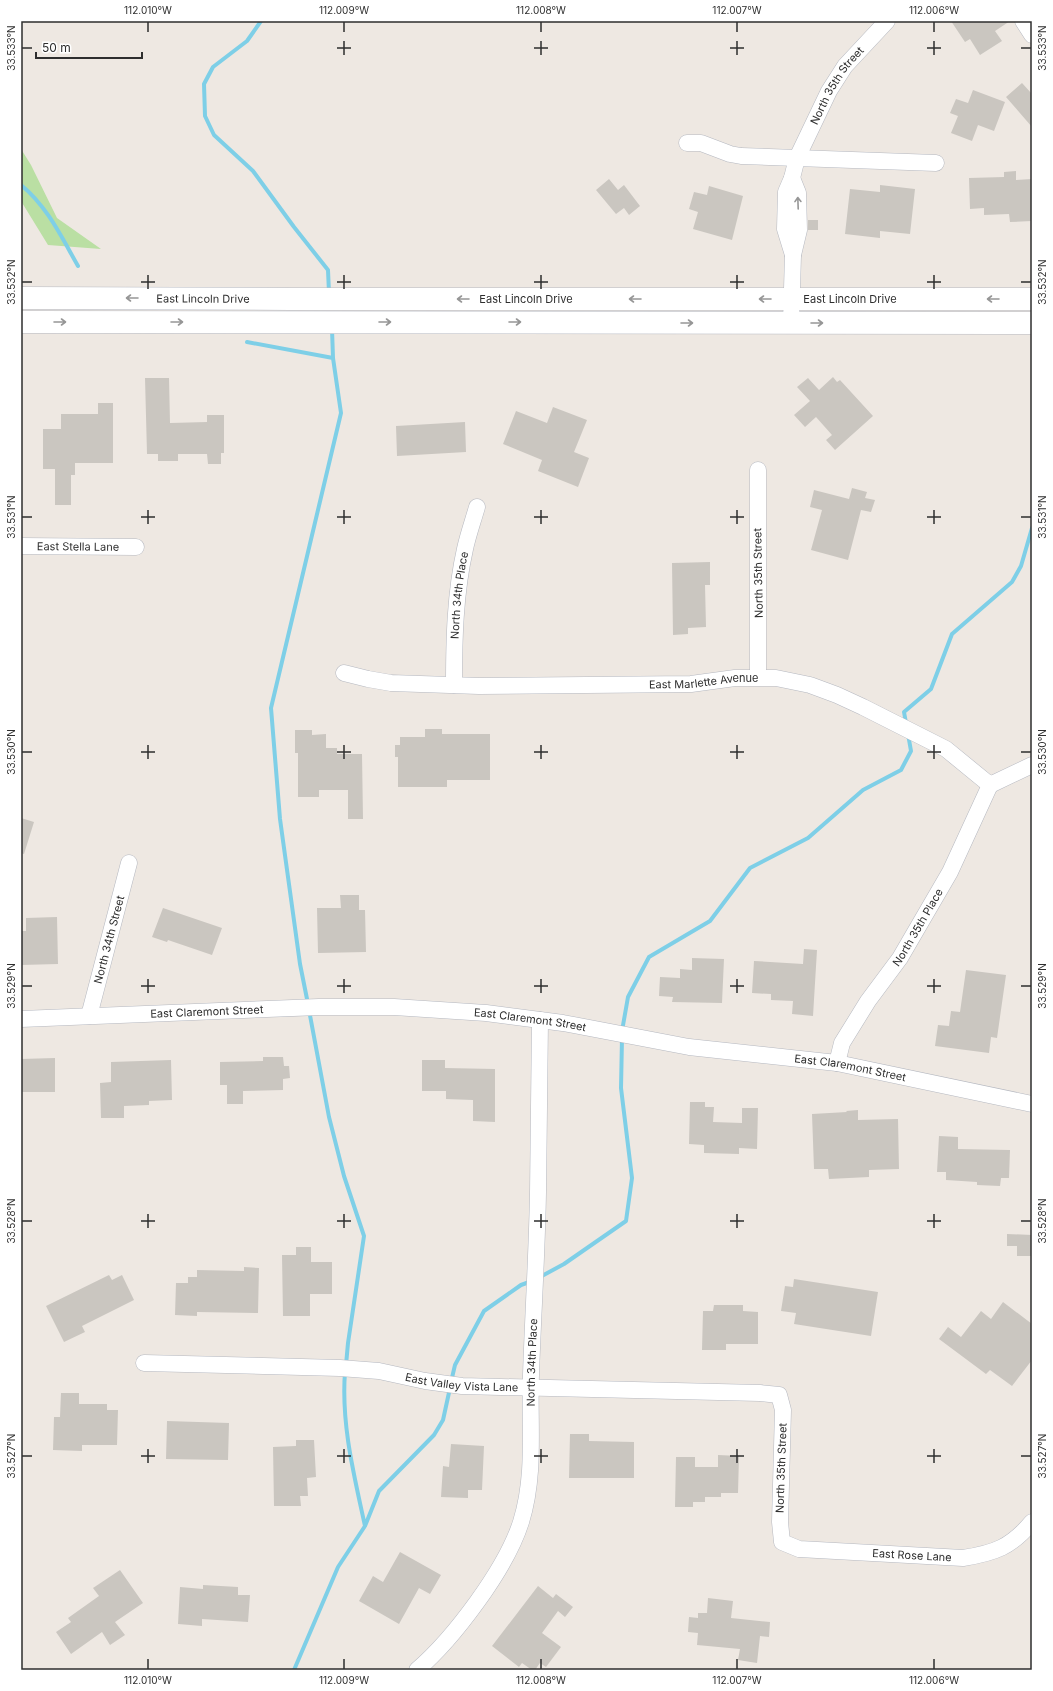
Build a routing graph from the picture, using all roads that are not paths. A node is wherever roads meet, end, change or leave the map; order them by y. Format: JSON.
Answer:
{"nodes":[{"id":1,"x":887,"y":21,"type":"edge"},
{"id":2,"x":1023,"y":21,"type":"edge"},
{"id":3,"x":1032,"y":35,"type":"edge"},
{"id":4,"x":688,"y":143,"type":"dead end"},
{"id":5,"x":797,"y":158,"type":"junction"},
{"id":6,"x":936,"y":163,"type":"dead end"},
{"id":7,"x":21,"y":298,"type":"edge"},
{"id":8,"x":301,"y":299,"type":"junction"},
{"id":9,"x":792,"y":299,"type":"junction"},
{"id":10,"x":1032,"y":299,"type":"edge"},
{"id":11,"x":21,"y":322,"type":"edge"},
{"id":12,"x":301,"y":322,"type":"junction"},
{"id":13,"x":791,"y":323,"type":"junction"},
{"id":14,"x":1032,"y":323,"type":"edge"},
{"id":15,"x":758,"y":470,"type":"dead end"},
{"id":16,"x":477,"y":507,"type":"dead end"},
{"id":17,"x":21,"y":546,"type":"edge"},
{"id":18,"x":136,"y":547,"type":"dead end"},
{"id":19,"x":344,"y":673,"type":"dead end"},
{"id":20,"x":758,"y":678,"type":"junction"},
{"id":21,"x":454,"y":685,"type":"junction"},
{"id":22,"x":1032,"y":765,"type":"edge"},
{"id":23,"x":990,"y":785,"type":"junction"},
{"id":24,"x":129,"y":863,"type":"dead end"},
{"id":25,"x":89,"y":1016,"type":"junction"},
{"id":26,"x":21,"y":1019,"type":"edge"},
{"id":27,"x":540,"y":1020,"type":"junction"},
{"id":28,"x":837,"y":1063,"type":"junction"},
{"id":29,"x":1032,"y":1104,"type":"edge"},
{"id":30,"x":144,"y":1363,"type":"dead end"},
{"id":31,"x":530,"y":1386,"type":"junction"},
{"id":32,"x":779,"y":1395,"type":"joint"},
{"id":33,"x":1032,"y":1522,"type":"edge"},
{"id":34,"x":782,"y":1542,"type":"joint"},
{"id":35,"x":417,"y":1670,"type":"edge"}],
"edges":[{"from":1,"to":5,"type":"street","name":"North 35th Street"},
{"from":2,"to":3,"type":"street"},
{"from":4,"to":5,"type":"street"},
{"from":5,"to":6,"type":"street"},
{"from":5,"to":9,"type":"street","name":"North 35th Street"},
{"from":8,"to":7,"type":"main road","name":"East Lincoln Drive","one_way":true},
{"from":9,"to":8,"type":"main road","name":"East Lincoln Drive","one_way":true},
{"from":8,"to":12,"type":"main road"},
{"from":10,"to":9,"type":"main road","name":"East Lincoln Drive","one_way":true},
{"from":9,"to":13,"type":"street","name":"North 35th Street"},
{"from":11,"to":12,"type":"main road","name":"East Lincoln Drive","one_way":true},
{"from":12,"to":13,"type":"main road","name":"East Lincoln Drive","one_way":true},
{"from":13,"to":14,"type":"main road","name":"East Lincoln Drive","one_way":true},
{"from":15,"to":20,"type":"street","name":"North 35th Street"},
{"from":16,"to":21,"type":"street","name":"North 34th Place"},
{"from":17,"to":18,"type":"street","name":"East Stella Lane"},
{"from":19,"to":21,"type":"street","name":"East Marlette Avenue"},
{"from":20,"to":21,"type":"street","name":"East Marlette Avenue"},
{"from":20,"to":23,"type":"street","name":"East Marlette Avenue"},
{"from":22,"to":23,"type":"street"},
{"from":23,"to":28,"type":"street","name":"North 35th Place"},
{"from":24,"to":25,"type":"street","name":"North 34th Street"},
{"from":25,"to":26,"type":"street","name":"East Claremont Street"},
{"from":25,"to":27,"type":"street","name":"East Claremont Street"},
{"from":27,"to":28,"type":"street","name":"East Claremont Street"},
{"from":27,"to":31,"type":"street","name":"North 34th Place"},
{"from":28,"to":29,"type":"street","name":"East Claremont Street"},
{"from":30,"to":31,"type":"street","name":"East Valley Vista Lane"},
{"from":31,"to":32,"type":"street","name":"East Valley Vista Lane"},
{"from":31,"to":35,"type":"street","name":"North 34th Place"},
{"from":32,"to":34,"type":"street","name":"North 35th Street"},
{"from":33,"to":34,"type":"street","name":"East Rose Lane"}]}
